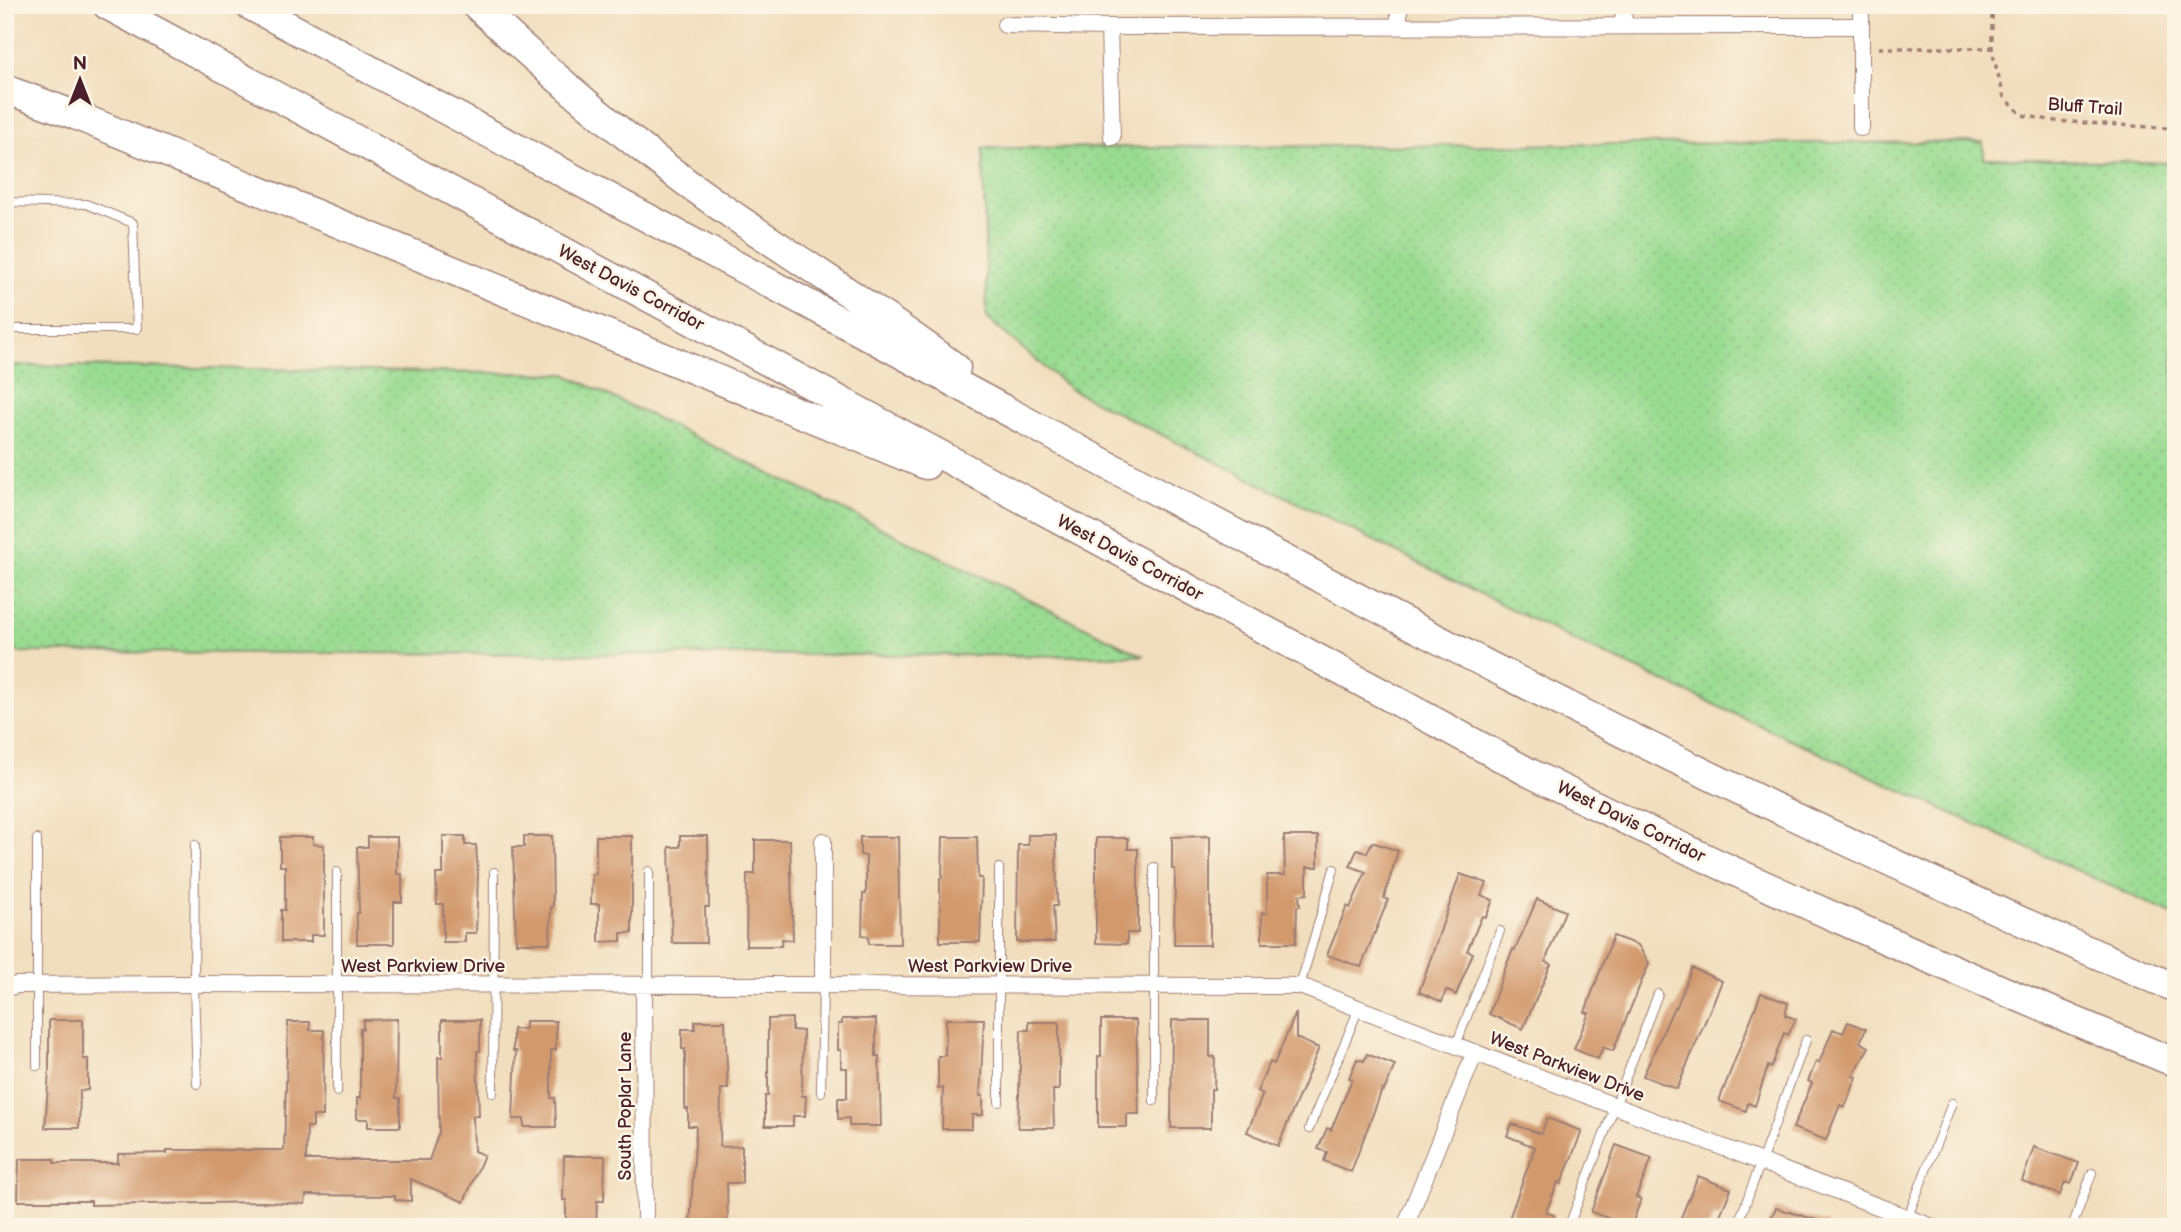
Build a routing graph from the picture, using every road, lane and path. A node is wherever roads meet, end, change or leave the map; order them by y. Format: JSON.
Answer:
{"nodes":[{"id":1,"x":107,"y":5,"type":"edge"},
{"id":2,"x":249,"y":5,"type":"edge"},
{"id":3,"x":476,"y":5,"type":"edge"},
{"id":4,"x":1399,"y":5,"type":"edge"},
{"id":5,"x":1624,"y":5,"type":"edge"},
{"id":6,"x":1861,"y":5,"type":"edge"},
{"id":7,"x":1992,"y":5,"type":"edge"},
{"id":8,"x":1005,"y":25,"type":"dead end"},
{"id":9,"x":1399,"y":26,"type":"junction"},
{"id":10,"x":1623,"y":26,"type":"junction"},
{"id":11,"x":1861,"y":26,"type":"junction"},
{"id":12,"x":1109,"y":27,"type":"junction"},
{"id":13,"x":1878,"y":48,"type":"dead end"},
{"id":14,"x":1992,"y":48,"type":"junction"},
{"id":15,"x":5,"y":89,"type":"edge"},
{"id":16,"x":1861,"y":128,"type":"dead end"},
{"id":17,"x":1112,"y":137,"type":"dead end"},
{"id":18,"x":2176,"y":139,"type":"edge"},
{"id":19,"x":5,"y":202,"type":"edge"},
{"id":20,"x":5,"y":329,"type":"edge"},
{"id":21,"x":1027,"y":423,"type":"junction"},
{"id":22,"x":1040,"y":509,"type":"junction"},
{"id":23,"x":37,"y":839,"type":"dead end"},
{"id":24,"x":823,"y":841,"type":"dead end"},
{"id":25,"x":195,"y":845,"type":"dead end"},
{"id":26,"x":1154,"y":867,"type":"dead end"},
{"id":27,"x":999,"y":868,"type":"dead end"},
{"id":28,"x":1335,"y":869,"type":"dead end"},
{"id":29,"x":649,"y":871,"type":"dead end"},
{"id":30,"x":337,"y":872,"type":"dead end"},
{"id":31,"x":494,"y":872,"type":"dead end"},
{"id":32,"x":1500,"y":931,"type":"dead end"},
{"id":33,"x":194,"y":984,"type":"junction"},
{"id":34,"x":36,"y":985,"type":"junction"},
{"id":35,"x":338,"y":985,"type":"junction"},
{"id":36,"x":494,"y":985,"type":"junction"},
{"id":37,"x":646,"y":985,"type":"junction"},
{"id":38,"x":823,"y":985,"type":"junction"},
{"id":39,"x":999,"y":985,"type":"junction"},
{"id":40,"x":1154,"y":985,"type":"junction"},
{"id":41,"x":1300,"y":986,"type":"junction"},
{"id":42,"x":2176,"y":988,"type":"edge"},
{"id":43,"x":5,"y":989,"type":"edge"},
{"id":44,"x":1658,"y":994,"type":"dead end"},
{"id":45,"x":1359,"y":1008,"type":"junction"},
{"id":46,"x":1806,"y":1040,"type":"dead end"},
{"id":47,"x":1456,"y":1045,"type":"junction"},
{"id":48,"x":1475,"y":1052,"type":"junction"},
{"id":49,"x":2176,"y":1063,"type":"edge"},
{"id":50,"x":37,"y":1066,"type":"dead end"},
{"id":51,"x":197,"y":1084,"type":"dead end"},
{"id":52,"x":337,"y":1092,"type":"dead end"},
{"id":53,"x":821,"y":1092,"type":"dead end"},
{"id":54,"x":493,"y":1093,"type":"dead end"},
{"id":55,"x":1154,"y":1101,"type":"dead end"},
{"id":56,"x":999,"y":1102,"type":"dead end"},
{"id":57,"x":1952,"y":1103,"type":"dead end"},
{"id":58,"x":1615,"y":1106,"type":"junction"},
{"id":59,"x":1309,"y":1129,"type":"dead end"},
{"id":60,"x":1762,"y":1162,"type":"junction"},
{"id":61,"x":2092,"y":1173,"type":"dead end"},
{"id":62,"x":1906,"y":1222,"type":"edge"},
{"id":63,"x":1570,"y":1223,"type":"dead end"},
{"id":64,"x":645,"y":1227,"type":"edge"},
{"id":65,"x":1405,"y":1227,"type":"edge"},
{"id":66,"x":1737,"y":1227,"type":"edge"},
{"id":67,"x":1932,"y":1227,"type":"edge"},
{"id":68,"x":2071,"y":1227,"type":"edge"}],
"edges":[{"from":1,"to":22,"type":"highway","name":"West Davis Corridor"},
{"from":2,"to":21,"type":"highway"},
{"from":3,"to":21,"type":"highway"},
{"from":4,"to":9,"type":"street"},
{"from":5,"to":10,"type":"street"},
{"from":6,"to":11,"type":"street"},
{"from":7,"to":14,"type":"path","name":"Bluff Trail"},
{"from":8,"to":12,"type":"street"},
{"from":9,"to":10,"type":"street"},
{"from":9,"to":12,"type":"street"},
{"from":10,"to":11,"type":"street"},
{"from":11,"to":16,"type":"street"},
{"from":12,"to":17,"type":"street"},
{"from":13,"to":14,"type":"path"},
{"from":14,"to":18,"type":"path","name":"Bluff Trail"},
{"from":15,"to":22,"type":"highway"},
{"from":19,"to":20,"type":"lane"},
{"from":21,"to":42,"type":"highway"},
{"from":22,"to":49,"type":"highway","name":"West Davis Corridor"},
{"from":23,"to":34,"type":"lane"},
{"from":24,"to":38,"type":"street"},
{"from":25,"to":33,"type":"lane"},
{"from":26,"to":40,"type":"lane"},
{"from":27,"to":39,"type":"lane"},
{"from":28,"to":41,"type":"lane"},
{"from":29,"to":37,"type":"lane"},
{"from":30,"to":35,"type":"lane"},
{"from":31,"to":36,"type":"lane"},
{"from":32,"to":47,"type":"lane"},
{"from":33,"to":34,"type":"street","name":"West Parkview Drive"},
{"from":33,"to":35,"type":"street","name":"West Parkview Drive"},
{"from":33,"to":51,"type":"lane"},
{"from":34,"to":43,"type":"street","name":"West Parkview Drive"},
{"from":34,"to":50,"type":"lane"},
{"from":35,"to":36,"type":"street","name":"West Parkview Drive"},
{"from":35,"to":52,"type":"lane"},
{"from":36,"to":37,"type":"street","name":"West Parkview Drive"},
{"from":36,"to":54,"type":"lane"},
{"from":37,"to":38,"type":"street","name":"West Parkview Drive"},
{"from":37,"to":64,"type":"street","name":"South Poplar Lane"},
{"from":38,"to":39,"type":"street","name":"West Parkview Drive"},
{"from":38,"to":53,"type":"lane"},
{"from":39,"to":40,"type":"street","name":"West Parkview Drive"},
{"from":39,"to":56,"type":"lane"},
{"from":40,"to":41,"type":"street","name":"West Parkview Drive"},
{"from":40,"to":55,"type":"lane"},
{"from":41,"to":45,"type":"street","name":"West Parkview Drive"},
{"from":44,"to":58,"type":"lane"},
{"from":45,"to":47,"type":"street","name":"West Parkview Drive"},
{"from":45,"to":59,"type":"lane"},
{"from":46,"to":60,"type":"lane"},
{"from":47,"to":48,"type":"street","name":"West Parkview Drive"},
{"from":48,"to":58,"type":"street","name":"West Parkview Drive"},
{"from":48,"to":65,"type":"street"},
{"from":57,"to":62,"type":"lane"},
{"from":58,"to":60,"type":"street","name":"West Parkview Drive"},
{"from":58,"to":63,"type":"lane"},
{"from":60,"to":62,"type":"street","name":"West Parkview Drive"},
{"from":60,"to":66,"type":"lane"},
{"from":61,"to":68,"type":"lane"},
{"from":62,"to":67,"type":"street","name":"West Parkview Drive"}]}
